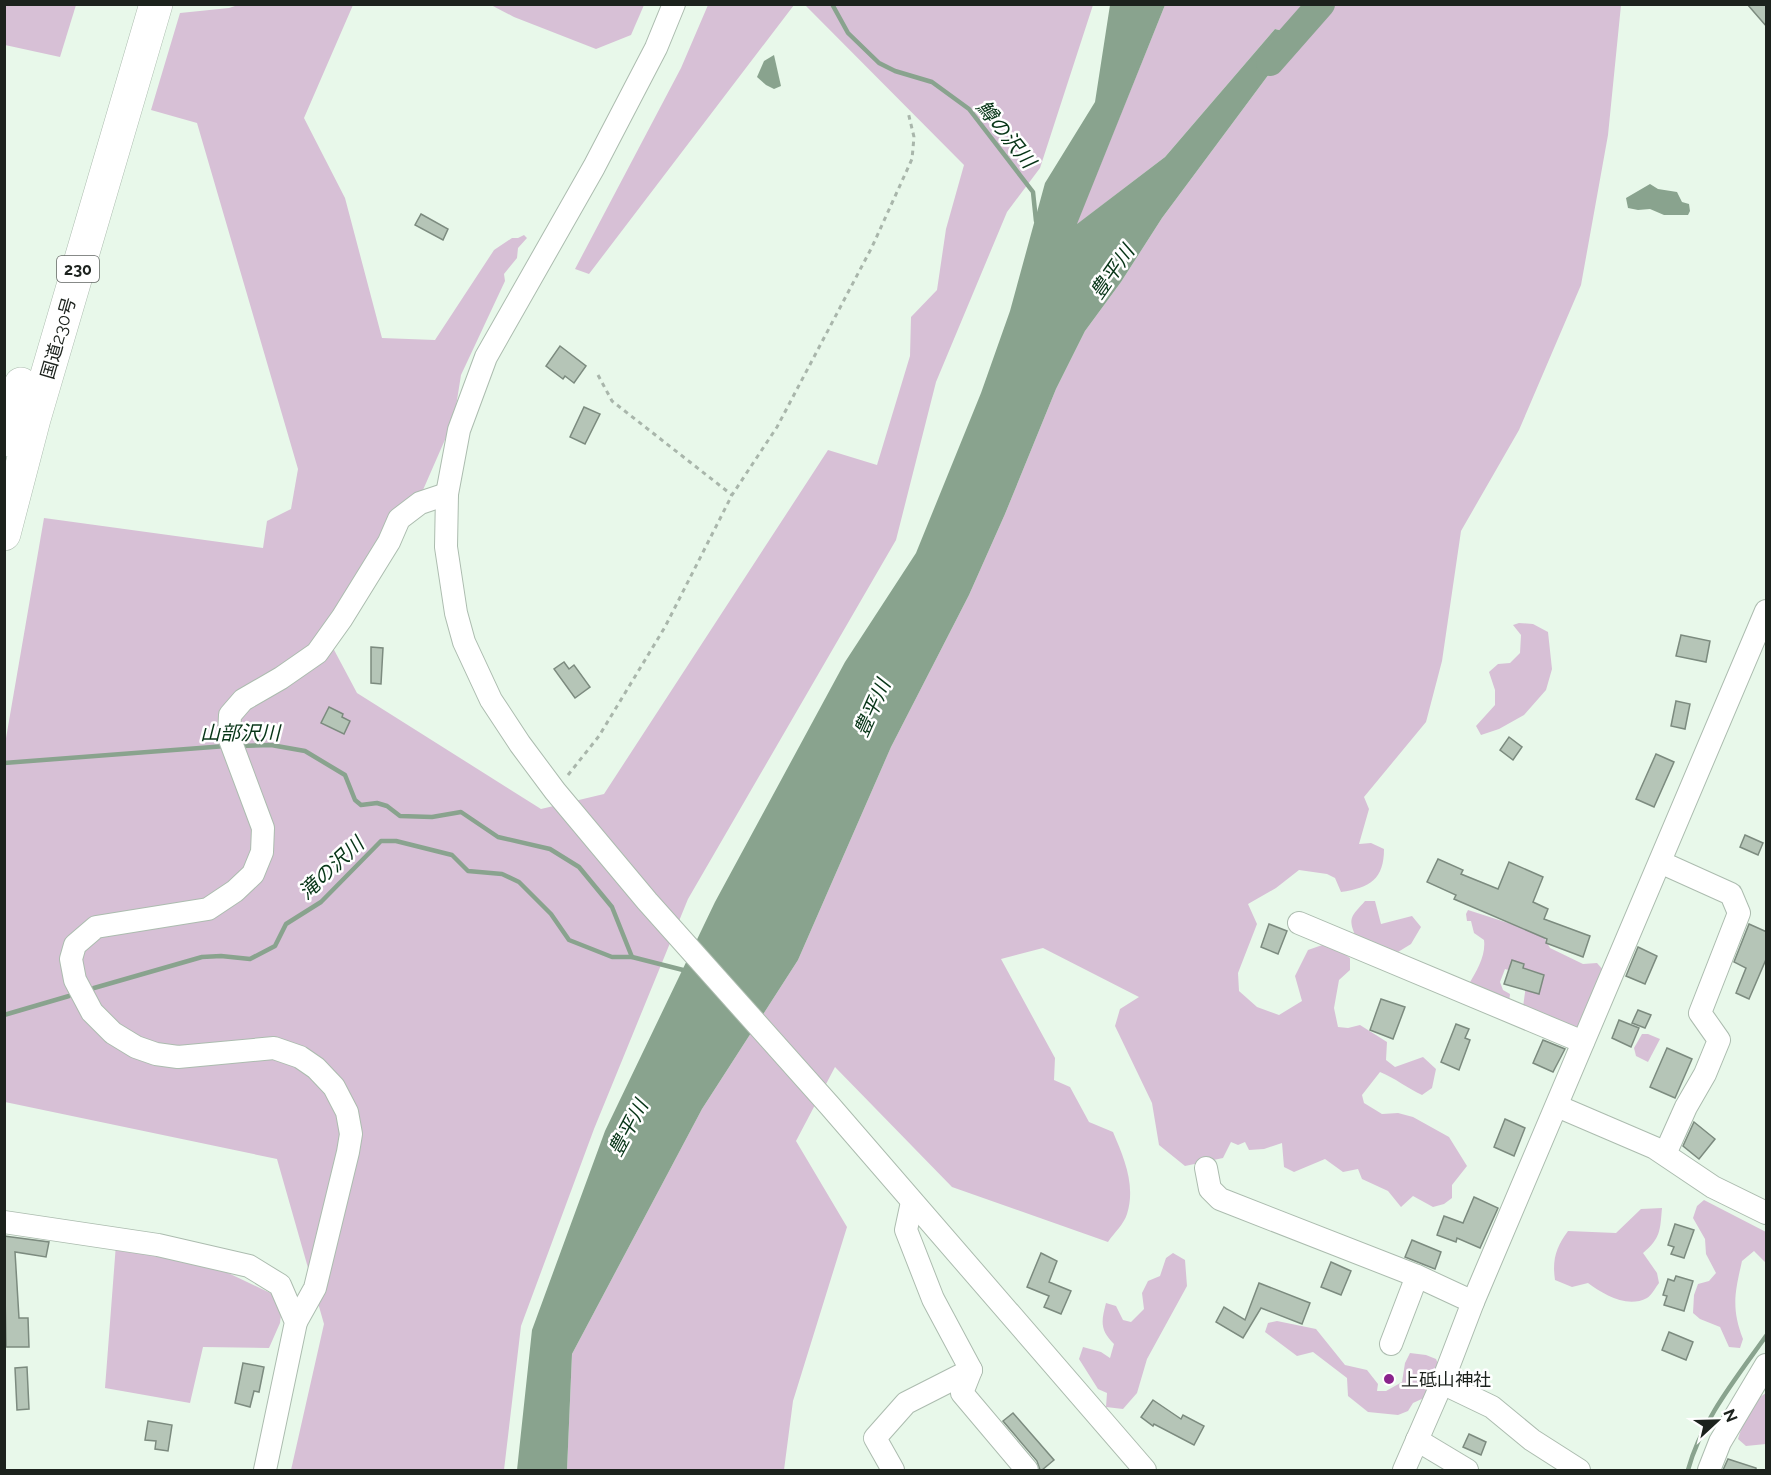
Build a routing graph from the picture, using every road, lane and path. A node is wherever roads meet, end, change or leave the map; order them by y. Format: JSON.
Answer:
{"nodes":[{"id":1,"x":133,"y":4,"type":"edge"},
{"id":2,"x":156,"y":4,"type":"edge"},
{"id":3,"x":674,"y":4,"type":"edge"},
{"id":4,"x":908,"y":112,"type":"dead end"},
{"id":5,"x":598,"y":375,"type":"dead end"},
{"id":6,"x":4,"y":440,"type":"edge"},
{"id":7,"x":447,"y":494,"type":"junction"},
{"id":8,"x":732,"y":495,"type":"junction"},
{"id":9,"x":4,"y":534,"type":"edge"},
{"id":10,"x":1767,"y":610,"type":"edge"},
{"id":11,"x":555,"y":791,"type":"junction"},
{"id":12,"x":1660,"y":862,"type":"junction"},
{"id":13,"x":1299,"y":923,"type":"dead end"},
{"id":14,"x":1583,"y":1042,"type":"junction"},
{"id":15,"x":1557,"y":1106,"type":"junction"},
{"id":16,"x":1665,"y":1154,"type":"junction"},
{"id":17,"x":1206,"y":1168,"type":"dead end"},
{"id":18,"x":912,"y":1202,"type":"junction"},
{"id":19,"x":1767,"y":1213,"type":"edge"},
{"id":20,"x":4,"y":1222,"type":"edge"},
{"id":21,"x":1417,"y":1276,"type":"junction"},
{"id":22,"x":1473,"y":1302,"type":"junction"},
{"id":23,"x":296,"y":1322,"type":"junction"},
{"id":24,"x":1391,"y":1344,"type":"dead end"},
{"id":25,"x":1767,"y":1365,"type":"edge"},
{"id":26,"x":971,"y":1370,"type":"junction"},
{"id":27,"x":1442,"y":1383,"type":"junction"},
{"id":28,"x":1417,"y":1440,"type":"junction"},
{"id":29,"x":265,"y":1470,"type":"edge"},
{"id":30,"x":893,"y":1470,"type":"edge"},
{"id":31,"x":1027,"y":1470,"type":"edge"},
{"id":32,"x":1145,"y":1470,"type":"edge"},
{"id":33,"x":1404,"y":1470,"type":"edge"},
{"id":34,"x":1467,"y":1470,"type":"edge"},
{"id":35,"x":1579,"y":1470,"type":"edge"},
{"id":36,"x":1709,"y":1470,"type":"edge"}],
"edges":[{"from":1,"to":6,"type":"highway","name":"国道230号","number":"230"},
{"from":2,"to":9,"type":"highway","name":"国道230号","number":"230"},
{"from":3,"to":7,"type":"street"},
{"from":4,"to":8,"type":"path"},
{"from":5,"to":8,"type":"path"},
{"from":7,"to":11,"type":"street"},
{"from":7,"to":23,"type":"street"},
{"from":8,"to":11,"type":"path"},
{"from":10,"to":12,"type":"street"},
{"from":11,"to":18,"type":"street"},
{"from":12,"to":14,"type":"street"},
{"from":12,"to":16,"type":"street"},
{"from":13,"to":14,"type":"street"},
{"from":14,"to":15,"type":"street"},
{"from":15,"to":16,"type":"street"},
{"from":15,"to":22,"type":"street"},
{"from":16,"to":19,"type":"street"},
{"from":17,"to":21,"type":"street"},
{"from":18,"to":26,"type":"street"},
{"from":18,"to":32,"type":"street"},
{"from":20,"to":23,"type":"street"},
{"from":21,"to":22,"type":"street"},
{"from":21,"to":24,"type":"street"},
{"from":22,"to":27,"type":"street"},
{"from":23,"to":29,"type":"street"},
{"from":25,"to":36,"type":"street"},
{"from":26,"to":30,"type":"street"},
{"from":26,"to":31,"type":"street"},
{"from":27,"to":28,"type":"street"},
{"from":27,"to":35,"type":"street"},
{"from":28,"to":33,"type":"street"},
{"from":28,"to":34,"type":"street"}]}
